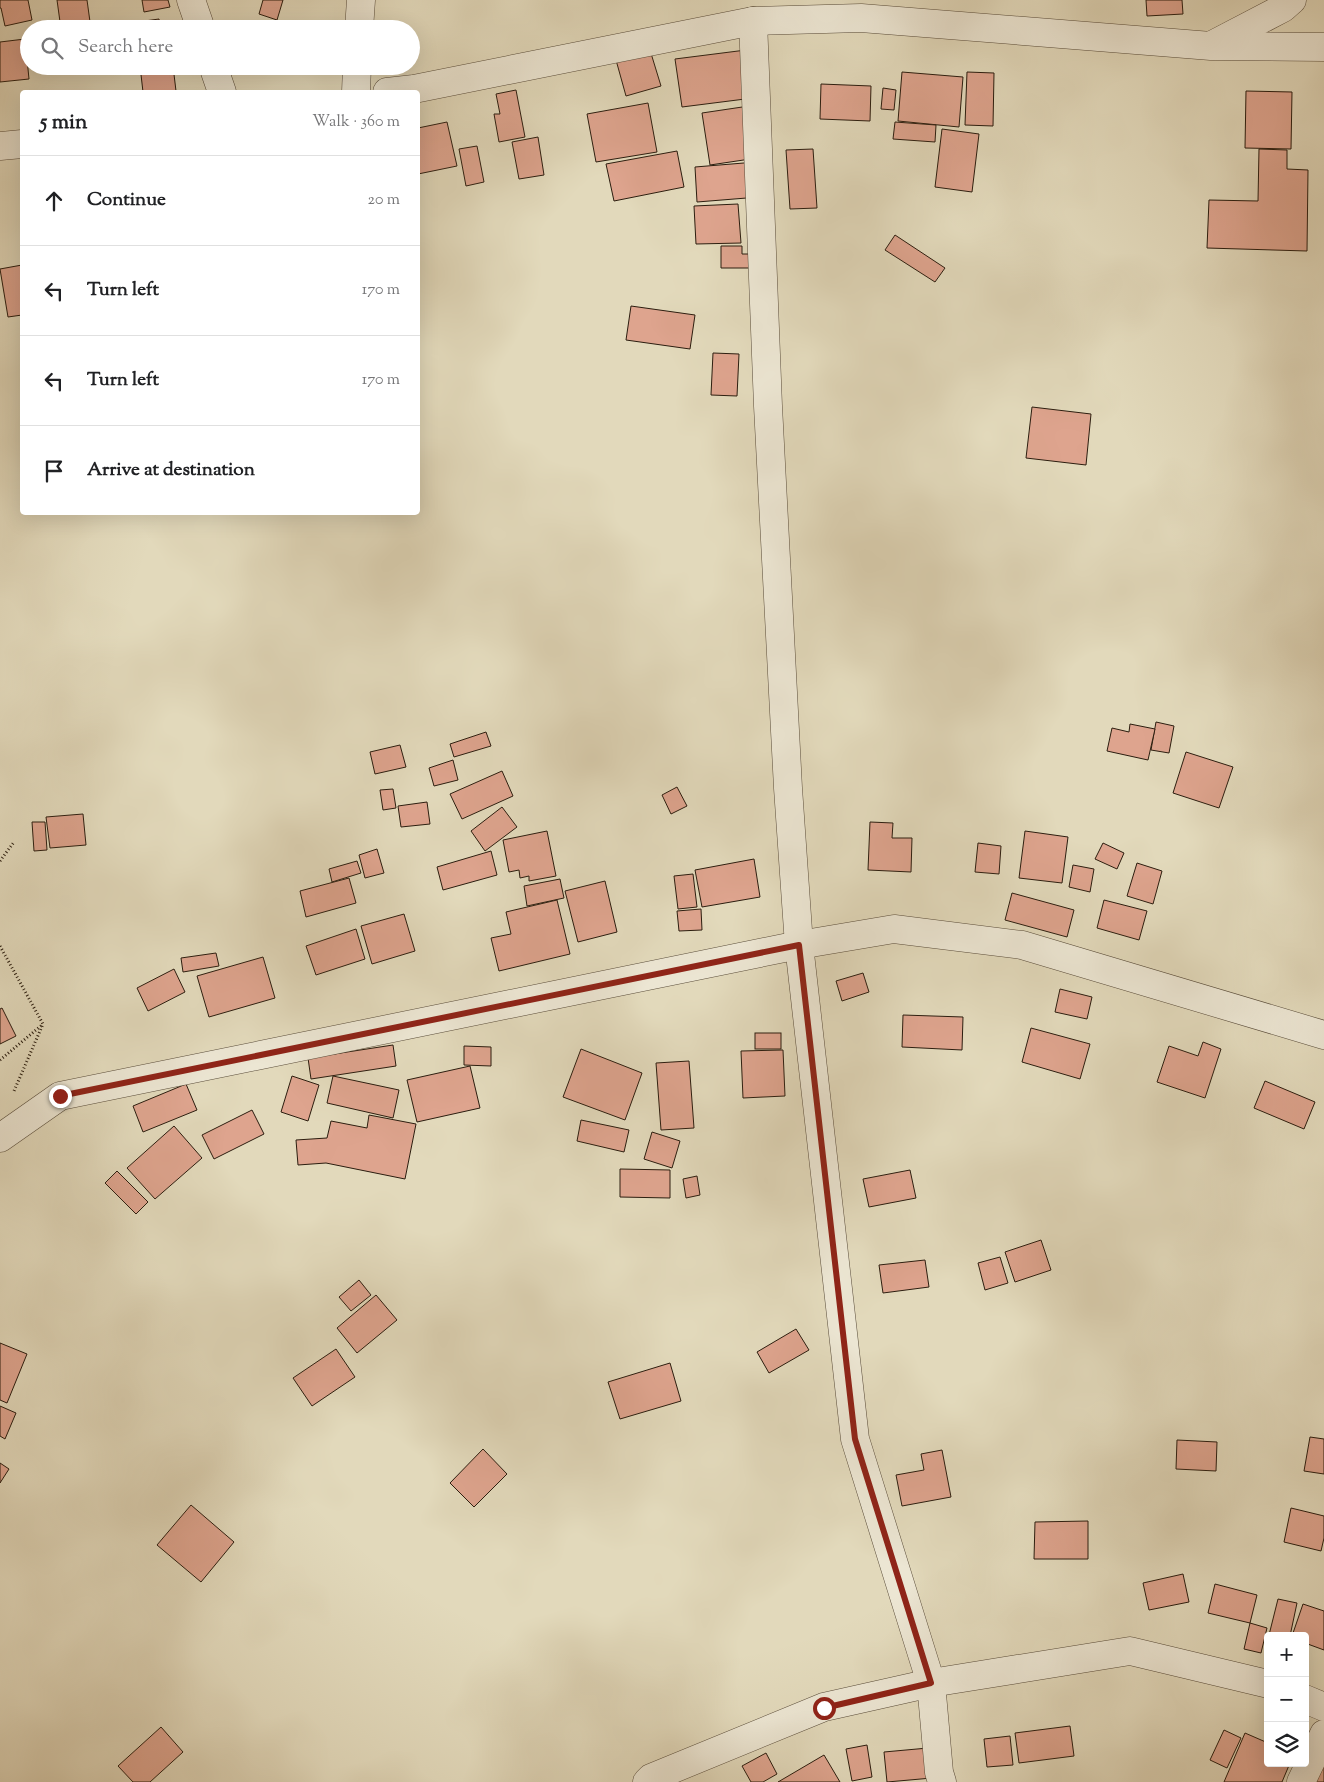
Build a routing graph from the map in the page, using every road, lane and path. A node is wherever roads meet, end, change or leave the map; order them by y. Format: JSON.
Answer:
{"nodes":[{"id":1,"x":191,"y":0,"type":"edge"},
{"id":2,"x":360,"y":0,"type":"edge"},
{"id":3,"x":1292,"y":0,"type":"edge"},
{"id":4,"x":198,"y":20,"type":"edge"},
{"id":5,"x":359,"y":20,"type":"edge"},
{"id":6,"x":753,"y":21,"type":"junction"},
{"id":7,"x":1210,"y":46,"type":"junction"},
{"id":8,"x":1324,"y":47,"type":"edge"},
{"id":9,"x":217,"y":75,"type":"edge"},
{"id":10,"x":357,"y":75,"type":"edge"},
{"id":11,"x":221,"y":90,"type":"edge"},
{"id":12,"x":356,"y":90,"type":"edge"},
{"id":13,"x":402,"y":90,"type":"edge"},
{"id":14,"x":20,"y":144,"type":"edge"},
{"id":15,"x":0,"y":146,"type":"edge"},
{"id":16,"x":14,"y":842,"type":"dead end"},
{"id":17,"x":0,"y":861,"type":"edge"},
{"id":18,"x":799,"y":945,"type":"junction"},
{"id":19,"x":0,"y":946,"type":"edge"},
{"id":20,"x":43,"y":1024,"type":"junction"},
{"id":21,"x":1324,"y":1035,"type":"edge"},
{"id":22,"x":0,"y":1060,"type":"edge"},
{"id":23,"x":12,"y":1096,"type":"dead end"},
{"id":24,"x":0,"y":1138,"type":"edge"},
{"id":25,"x":931,"y":1683,"type":"junction"},
{"id":26,"x":1264,"y":1683,"type":"edge"},
{"id":27,"x":1309,"y":1701,"type":"edge"},
{"id":28,"x":1324,"y":1707,"type":"edge"},
{"id":29,"x":1324,"y":1734,"type":"edge"},
{"id":30,"x":647,"y":1782,"type":"edge"},
{"id":31,"x":942,"y":1782,"type":"edge"},
{"id":32,"x":1301,"y":1782,"type":"edge"}],
"edges":[{"from":1,"to":4,"type":"street"},
{"from":2,"to":5,"type":"street"},
{"from":3,"to":7,"type":"street"},
{"from":6,"to":7,"type":"street"},
{"from":6,"to":13,"type":"street"},
{"from":6,"to":18,"type":"street"},
{"from":7,"to":8,"type":"street"},
{"from":9,"to":11,"type":"street"},
{"from":10,"to":12,"type":"street"},
{"from":14,"to":15,"type":"street"},
{"from":16,"to":17,"type":"path"},
{"from":18,"to":21,"type":"street"},
{"from":18,"to":24,"type":"street"},
{"from":18,"to":25,"type":"street"},
{"from":19,"to":20,"type":"path"},
{"from":20,"to":22,"type":"path"},
{"from":20,"to":23,"type":"path"},
{"from":25,"to":26,"type":"street"},
{"from":25,"to":30,"type":"street"},
{"from":25,"to":31,"type":"street"},
{"from":27,"to":28,"type":"street"},
{"from":29,"to":32,"type":"street"}]}
